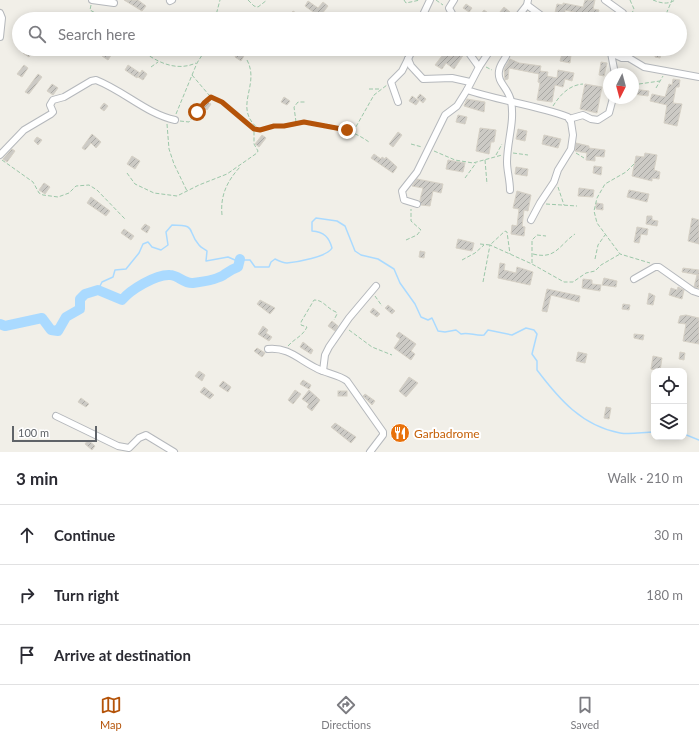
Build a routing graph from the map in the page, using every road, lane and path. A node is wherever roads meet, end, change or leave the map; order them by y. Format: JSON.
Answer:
{"nodes":[{"id":1,"x":93,"y":0,"type":"edge"},
{"id":2,"x":220,"y":0,"type":"edge"},
{"id":3,"x":248,"y":0,"type":"edge"},
{"id":4,"x":267,"y":0,"type":"edge"},
{"id":5,"x":404,"y":0,"type":"edge"},
{"id":6,"x":420,"y":0,"type":"edge"},
{"id":7,"x":430,"y":0,"type":"edge"},
{"id":8,"x":435,"y":0,"type":"edge"},
{"id":9,"x":454,"y":0,"type":"edge"},
{"id":10,"x":605,"y":0,"type":"edge"},
{"id":11,"x":630,"y":0,"type":"edge"},
{"id":12,"x":653,"y":0,"type":"edge"},
{"id":13,"x":674,"y":0,"type":"edge"},
{"id":14,"x":672,"y":2,"type":"junction"},
{"id":15,"x":114,"y":3,"type":"dead end"},
{"id":16,"x":528,"y":3,"type":"edge"},
{"id":17,"x":449,"y":8,"type":"junction"},
{"id":18,"x":0,"y":12,"type":"edge"},
{"id":19,"x":94,"y":12,"type":"edge"},
{"id":20,"x":217,"y":12,"type":"edge"},
{"id":21,"x":424,"y":12,"type":"edge"},
{"id":22,"x":451,"y":12,"type":"edge"},
{"id":23,"x":521,"y":12,"type":"edge"},
{"id":24,"x":538,"y":12,"type":"edge"},
{"id":25,"x":622,"y":12,"type":"edge"},
{"id":26,"x":633,"y":12,"type":"edge"},
{"id":27,"x":667,"y":12,"type":"edge"},
{"id":28,"x":0,"y":37,"type":"edge"},
{"id":29,"x":150,"y":56,"type":"edge"},
{"id":30,"x":202,"y":56,"type":"edge"},
{"id":31,"x":471,"y":56,"type":"edge"},
{"id":32,"x":486,"y":56,"type":"edge"},
{"id":33,"x":506,"y":56,"type":"edge"},
{"id":34,"x":612,"y":56,"type":"edge"},
{"id":35,"x":618,"y":56,"type":"edge"},
{"id":36,"x":408,"y":58,"type":"joint"},
{"id":37,"x":629,"y":58,"type":"joint"},
{"id":38,"x":247,"y":60,"type":"dead end"},
{"id":39,"x":159,"y":62,"type":"junction"},
{"id":40,"x":197,"y":63,"type":"junction"},
{"id":41,"x":151,"y":67,"type":"dead end"},
{"id":42,"x":479,"y":67,"type":"junction"},
{"id":43,"x":614,"y":68,"type":"edge"},
{"id":44,"x":666,"y":71,"type":"junction"},
{"id":45,"x":498,"y":72,"type":"junction"},
{"id":46,"x":192,"y":75,"type":"junction"},
{"id":47,"x":699,"y":77,"type":"edge"},
{"id":48,"x":660,"y":81,"type":"junction"},
{"id":49,"x":390,"y":82,"type":"junction"},
{"id":50,"x":470,"y":82,"type":"junction"},
{"id":51,"x":583,"y":84,"type":"dead end"},
{"id":52,"x":639,"y":84,"type":"edge"},
{"id":53,"x":656,"y":88,"type":"dead end"},
{"id":54,"x":369,"y":89,"type":"dead end"},
{"id":55,"x":380,"y":89,"type":"junction"},
{"id":56,"x":467,"y":90,"type":"junction"},
{"id":57,"x":211,"y":97,"type":"junction"},
{"id":58,"x":306,"y":102,"type":"dead end"},
{"id":59,"x":398,"y":102,"type":"dead end"},
{"id":60,"x":511,"y":102,"type":"junction"},
{"id":61,"x":611,"y":104,"type":"edge"},
{"id":62,"x":550,"y":111,"type":"junction"},
{"id":63,"x":165,"y":118,"type":"junction"},
{"id":64,"x":569,"y":119,"type":"junction"},
{"id":65,"x":175,"y":120,"type":"junction"},
{"id":66,"x":296,"y":123,"type":"junction"},
{"id":67,"x":254,"y":129,"type":"junction"},
{"id":68,"x":260,"y":130,"type":"junction"},
{"id":69,"x":353,"y":132,"type":"junction"},
{"id":70,"x":369,"y":142,"type":"dead end"},
{"id":71,"x":571,"y":149,"type":"junction"},
{"id":72,"x":508,"y":153,"type":"junction"},
{"id":73,"x":441,"y":154,"type":"dead end"},
{"id":74,"x":528,"y":155,"type":"dead end"},
{"id":75,"x":0,"y":156,"type":"edge"},
{"id":76,"x":584,"y":158,"type":"dead end"},
{"id":77,"x":0,"y":159,"type":"edge"},
{"id":78,"x":485,"y":160,"type":"junction"},
{"id":79,"x":476,"y":162,"type":"junction"},
{"id":80,"x":634,"y":164,"type":"dead end"},
{"id":81,"x":242,"y":165,"type":"junction"},
{"id":82,"x":127,"y":173,"type":"dead end"},
{"id":83,"x":465,"y":178,"type":"dead end"},
{"id":84,"x":554,"y":182,"type":"junction"},
{"id":85,"x":487,"y":184,"type":"dead end"},
{"id":86,"x":510,"y":190,"type":"dead end"},
{"id":87,"x":187,"y":191,"type":"junction"},
{"id":88,"x":414,"y":203,"type":"joint"},
{"id":89,"x":540,"y":203,"type":"junction"},
{"id":90,"x":564,"y":205,"type":"junction"},
{"id":91,"x":577,"y":206,"type":"dead end"},
{"id":92,"x":222,"y":215,"type":"dead end"},
{"id":93,"x":125,"y":219,"type":"dead end"},
{"id":94,"x":531,"y":220,"type":"dead end"},
{"id":95,"x":575,"y":234,"type":"dead end"},
{"id":96,"x":606,"y":234,"type":"junction"},
{"id":97,"x":546,"y":236,"type":"dead end"},
{"id":98,"x":406,"y":240,"type":"dead end"},
{"id":99,"x":480,"y":244,"type":"dead end"},
{"id":100,"x":484,"y":245,"type":"junction"},
{"id":101,"x":490,"y":245,"type":"junction"},
{"id":102,"x":510,"y":254,"type":"junction"},
{"id":103,"x":533,"y":254,"type":"junction"},
{"id":104,"x":620,"y":254,"type":"junction"},
{"id":105,"x":595,"y":259,"type":"dead end"},
{"id":106,"x":462,"y":260,"type":"dead end"},
{"id":107,"x":532,"y":264,"type":"junction"},
{"id":108,"x":655,"y":267,"type":"junction"},
{"id":109,"x":634,"y":279,"type":"dead end"},
{"id":110,"x":483,"y":282,"type":"dead end"},
{"id":111,"x":376,"y":286,"type":"dead end"},
{"id":112,"x":699,"y":293,"type":"edge"},
{"id":113,"x":367,"y":297,"type":"junction"},
{"id":114,"x":382,"y":306,"type":"dead end"},
{"id":115,"x":334,"y":320,"type":"dead end"},
{"id":116,"x":344,"y":325,"type":"junction"},
{"id":117,"x":268,"y":349,"type":"dead end"},
{"id":118,"x":285,"y":350,"type":"junction"},
{"id":119,"x":392,"y":355,"type":"dead end"},
{"id":120,"x":323,"y":371,"type":"junction"},
{"id":121,"x":56,"y":416,"type":"dead end"},
{"id":122,"x":174,"y":452,"type":"edge"},
{"id":123,"x":370,"y":452,"type":"edge"}],
"edges":[{"from":1,"to":15,"type":"street"},
{"from":1,"to":19,"type":"path"},
{"from":2,"to":20,"type":"path"},
{"from":3,"to":4,"type":"path"},
{"from":5,"to":6,"type":"path"},
{"from":7,"to":21,"type":"street"},
{"from":8,"to":17,"type":"path"},
{"from":9,"to":17,"type":"street"},
{"from":10,"to":25,"type":"street"},
{"from":11,"to":26,"type":"path"},
{"from":12,"to":14,"type":"path"},
{"from":13,"to":14,"type":"path"},
{"from":14,"to":27,"type":"path"},
{"from":16,"to":23,"type":"street"},
{"from":16,"to":24,"type":"street"},
{"from":17,"to":22,"type":"street"},
{"from":18,"to":28,"type":"street"},
{"from":29,"to":39,"type":"path"},
{"from":30,"to":40,"type":"path"},
{"from":31,"to":42,"type":"street"},
{"from":32,"to":42,"type":"street"},
{"from":33,"to":45,"type":"street"},
{"from":34,"to":43,"type":"street"},
{"from":35,"to":37,"type":"street"},
{"from":36,"to":49,"type":"street"},
{"from":36,"to":50,"type":"street"},
{"from":37,"to":44,"type":"street"},
{"from":38,"to":68,"type":"path"},
{"from":39,"to":40,"type":"path"},
{"from":39,"to":41,"type":"path"},
{"from":40,"to":46,"type":"path"},
{"from":42,"to":45,"type":"path"},
{"from":42,"to":50,"type":"street"},
{"from":44,"to":47,"type":"street"},
{"from":44,"to":48,"type":"path"},
{"from":45,"to":60,"type":"street"},
{"from":46,"to":57,"type":"path"},
{"from":46,"to":65,"type":"path"},
{"from":48,"to":52,"type":"path"},
{"from":48,"to":53,"type":"path"},
{"from":49,"to":55,"type":"path"},
{"from":49,"to":59,"type":"street"},
{"from":50,"to":56,"type":"street"},
{"from":51,"to":62,"type":"path"},
{"from":54,"to":55,"type":"path"},
{"from":55,"to":69,"type":"path"},
{"from":56,"to":60,"type":"street"},
{"from":56,"to":88,"type":"street"},
{"from":57,"to":65,"type":"path"},
{"from":57,"to":67,"type":"path"},
{"from":58,"to":66,"type":"path"},
{"from":60,"to":62,"type":"street"},
{"from":60,"to":72,"type":"street"},
{"from":61,"to":64,"type":"street"},
{"from":62,"to":64,"type":"street"},
{"from":63,"to":65,"type":"street"},
{"from":63,"to":75,"type":"street"},
{"from":63,"to":87,"type":"path"},
{"from":64,"to":71,"type":"street"},
{"from":66,"to":68,"type":"path"},
{"from":66,"to":69,"type":"path"},
{"from":67,"to":68,"type":"path"},
{"from":67,"to":81,"type":"path"},
{"from":69,"to":70,"type":"path"},
{"from":71,"to":76,"type":"path"},
{"from":71,"to":84,"type":"street"},
{"from":72,"to":74,"type":"path"},
{"from":72,"to":78,"type":"path"},
{"from":72,"to":86,"type":"street"},
{"from":73,"to":79,"type":"path"},
{"from":77,"to":93,"type":"path"},
{"from":78,"to":79,"type":"path"},
{"from":78,"to":85,"type":"path"},
{"from":79,"to":83,"type":"path"},
{"from":80,"to":96,"type":"path"},
{"from":81,"to":87,"type":"path"},
{"from":81,"to":92,"type":"path"},
{"from":82,"to":87,"type":"path"},
{"from":84,"to":89,"type":"street"},
{"from":84,"to":90,"type":"path"},
{"from":88,"to":98,"type":"path"},
{"from":89,"to":90,"type":"path"},
{"from":89,"to":94,"type":"street"},
{"from":90,"to":91,"type":"path"},
{"from":95,"to":103,"type":"path"},
{"from":96,"to":104,"type":"path"},
{"from":96,"to":105,"type":"path"},
{"from":97,"to":103,"type":"path"},
{"from":99,"to":100,"type":"path"},
{"from":100,"to":101,"type":"path"},
{"from":100,"to":106,"type":"path"},
{"from":101,"to":102,"type":"path"},
{"from":101,"to":102,"type":"path"},
{"from":101,"to":110,"type":"path"},
{"from":102,"to":107,"type":"path"},
{"from":103,"to":107,"type":"path"},
{"from":104,"to":107,"type":"path"},
{"from":104,"to":108,"type":"path"},
{"from":108,"to":109,"type":"street"},
{"from":108,"to":112,"type":"street"},
{"from":111,"to":113,"type":"street"},
{"from":113,"to":114,"type":"path"},
{"from":113,"to":116,"type":"street"},
{"from":115,"to":118,"type":"path"},
{"from":116,"to":119,"type":"path"},
{"from":116,"to":120,"type":"street"},
{"from":117,"to":118,"type":"street"},
{"from":118,"to":120,"type":"street"},
{"from":120,"to":123,"type":"street"},
{"from":121,"to":122,"type":"street"}]}
